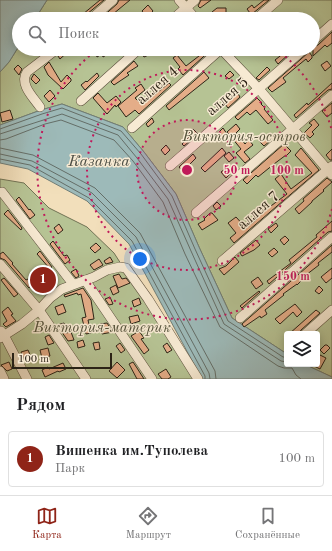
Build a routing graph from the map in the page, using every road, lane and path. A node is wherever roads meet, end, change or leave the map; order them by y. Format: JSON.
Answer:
{"nodes":[{"id":1,"x":113,"y":0,"type":"edge"},
{"id":2,"x":179,"y":0,"type":"edge"},
{"id":3,"x":195,"y":0,"type":"edge"},
{"id":4,"x":278,"y":0,"type":"edge"},
{"id":5,"x":186,"y":8,"type":"junction"},
{"id":6,"x":99,"y":12,"type":"edge"},
{"id":7,"x":181,"y":12,"type":"edge"},
{"id":8,"x":190,"y":12,"type":"edge"},
{"id":9,"x":264,"y":12,"type":"edge"},
{"id":10,"x":332,"y":24,"type":"edge"},
{"id":11,"x":320,"y":35,"type":"edge"},
{"id":12,"x":48,"y":56,"type":"edge"},
{"id":13,"x":131,"y":56,"type":"edge"},
{"id":14,"x":213,"y":56,"type":"edge"},
{"id":15,"x":228,"y":56,"type":"edge"},
{"id":16,"x":296,"y":56,"type":"edge"},
{"id":17,"x":259,"y":89,"type":"junction"},
{"id":18,"x":332,"y":95,"type":"edge"},
{"id":19,"x":81,"y":100,"type":"dead end"},
{"id":20,"x":40,"y":106,"type":"dead end"},
{"id":21,"x":132,"y":128,"type":"dead end"},
{"id":22,"x":293,"y":128,"type":"junction"},
{"id":23,"x":170,"y":166,"type":"dead end"},
{"id":24,"x":331,"y":170,"type":"edge"},
{"id":25,"x":2,"y":192,"type":"dead end"},
{"id":26,"x":196,"y":213,"type":"dead end"},
{"id":27,"x":332,"y":236,"type":"edge"},
{"id":28,"x":222,"y":261,"type":"dead end"},
{"id":29,"x":0,"y":264,"type":"edge"},
{"id":30,"x":85,"y":280,"type":"junction"},
{"id":31,"x":73,"y":284,"type":"junction"},
{"id":32,"x":40,"y":310,"type":"junction"},
{"id":33,"x":332,"y":310,"type":"edge"},
{"id":34,"x":240,"y":318,"type":"dead end"},
{"id":35,"x":308,"y":331,"type":"edge"},
{"id":36,"x":1,"y":334,"type":"edge"},
{"id":37,"x":0,"y":371,"type":"edge"},
{"id":38,"x":4,"y":379,"type":"edge"},
{"id":39,"x":27,"y":379,"type":"edge"},
{"id":40,"x":86,"y":379,"type":"edge"},
{"id":41,"x":152,"y":379,"type":"edge"},
{"id":42,"x":198,"y":379,"type":"edge"}],
"edges":[{"from":1,"to":6,"type":"lane"},
{"from":2,"to":5,"type":"lane"},
{"from":3,"to":5,"type":"lane"},
{"from":4,"to":9,"type":"lane"},
{"from":5,"to":7,"type":"lane"},
{"from":5,"to":8,"type":"lane"},
{"from":10,"to":11,"type":"lane"},
{"from":12,"to":20,"type":"lane"},
{"from":13,"to":19,"type":"lane"},
{"from":14,"to":21,"type":"lane","name":"аллея 4"},
{"from":15,"to":17,"type":"lane"},
{"from":16,"to":17,"type":"lane","name":"аллея 5"},
{"from":17,"to":22,"type":"lane"},
{"from":17,"to":23,"type":"lane","name":"аллея 5"},
{"from":18,"to":22,"type":"lane"},
{"from":22,"to":24,"type":"lane"},
{"from":22,"to":26,"type":"lane"},
{"from":24,"to":28,"type":"lane","name":"аллея 7"},
{"from":25,"to":31,"type":"lane"},
{"from":27,"to":34,"type":"lane"},
{"from":29,"to":32,"type":"lane"},
{"from":30,"to":31,"type":"lane"},
{"from":30,"to":41,"type":"lane"},
{"from":30,"to":42,"type":"lane"},
{"from":31,"to":32,"type":"lane"},
{"from":32,"to":36,"type":"lane"},
{"from":32,"to":40,"type":"lane"},
{"from":33,"to":35,"type":"lane"},
{"from":36,"to":39,"type":"lane"},
{"from":37,"to":38,"type":"lane"}]}
